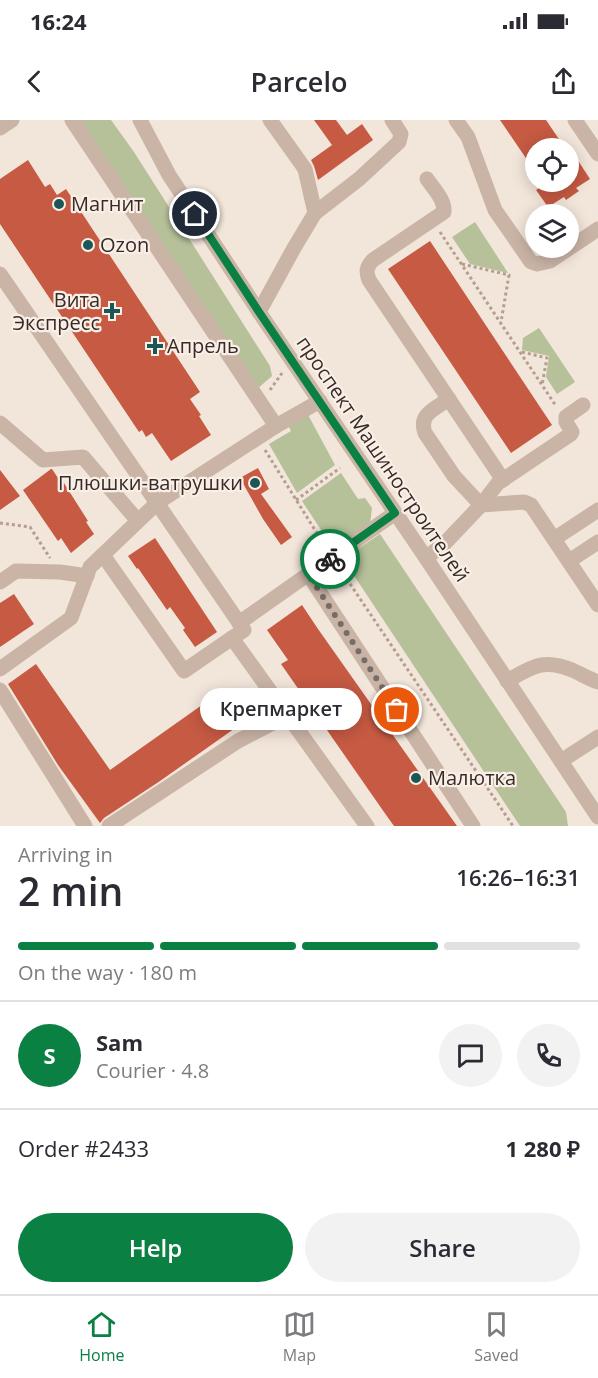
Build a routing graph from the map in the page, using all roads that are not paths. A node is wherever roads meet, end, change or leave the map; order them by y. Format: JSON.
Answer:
{"nodes":[{"id":1,"x":12,"y":120,"type":"edge"},
{"id":2,"x":72,"y":120,"type":"edge"},
{"id":3,"x":140,"y":120,"type":"edge"},
{"id":4,"x":270,"y":120,"type":"edge"},
{"id":5,"x":392,"y":120,"type":"edge"},
{"id":6,"x":456,"y":120,"type":"edge"},
{"id":7,"x":575,"y":120,"type":"edge"},
{"id":8,"x":0,"y":128,"type":"edge"},
{"id":9,"x":598,"y":154,"type":"edge"},
{"id":10,"x":428,"y":179,"type":"dead end"},
{"id":11,"x":315,"y":213,"type":"junction"},
{"id":12,"x":598,"y":229,"type":"edge"},
{"id":13,"x":0,"y":274,"type":"edge"},
{"id":14,"x":259,"y":312,"type":"junction"},
{"id":15,"x":449,"y":399,"type":"junction"},
{"id":16,"x":320,"y":401,"type":"junction"},
{"id":17,"x":583,"y":405,"type":"dead end"},
{"id":18,"x":0,"y":423,"type":"edge"},
{"id":19,"x":276,"y":426,"type":"junction"},
{"id":20,"x":502,"y":480,"type":"junction"},
{"id":21,"x":157,"y":502,"type":"junction"},
{"id":22,"x":481,"y":505,"type":"junction"},
{"id":23,"x":598,"y":510,"type":"edge"},
{"id":24,"x":395,"y":513,"type":"junction"},
{"id":25,"x":138,"y":521,"type":"junction"},
{"id":26,"x":554,"y":540,"type":"junction"},
{"id":27,"x":598,"y":542,"type":"edge"},
{"id":28,"x":103,"y":555,"type":"junction"},
{"id":29,"x":426,"y":558,"type":"junction"},
{"id":30,"x":569,"y":561,"type":"junction"},
{"id":31,"x":308,"y":574,"type":"junction"},
{"id":32,"x":87,"y":576,"type":"junction"},
{"id":33,"x":0,"y":582,"type":"edge"},
{"id":34,"x":598,"y":605,"type":"edge"},
{"id":35,"x":239,"y":623,"type":"junction"},
{"id":36,"x":232,"y":638,"type":"junction"},
{"id":37,"x":0,"y":669,"type":"edge"},
{"id":38,"x":507,"y":681,"type":"junction"},
{"id":39,"x":598,"y":682,"type":"edge"},
{"id":40,"x":0,"y":690,"type":"edge"},
{"id":41,"x":288,"y":715,"type":"junction"},
{"id":42,"x":598,"y":737,"type":"edge"},
{"id":43,"x":561,"y":761,"type":"junction"},
{"id":44,"x":598,"y":819,"type":"edge"},
{"id":45,"x":85,"y":826,"type":"edge"},
{"id":46,"x":109,"y":826,"type":"edge"},
{"id":47,"x":367,"y":826,"type":"edge"},
{"id":48,"x":473,"y":826,"type":"edge"},
{"id":49,"x":591,"y":826,"type":"edge"}],
"edges":[{"from":1,"to":8,"type":"street"},
{"from":2,"to":19,"type":"street"},
{"from":3,"to":14,"type":"street","name":"проспект Машиностроителей"},
{"from":4,"to":11,"type":"street"},
{"from":5,"to":11,"type":"street"},
{"from":6,"to":12,"type":"street"},
{"from":7,"to":9,"type":"street"},
{"from":10,"to":15,"type":"street"},
{"from":11,"to":14,"type":"street"},
{"from":13,"to":21,"type":"street"},
{"from":14,"to":16,"type":"street","name":"проспект Машиностроителей"},
{"from":15,"to":20,"type":"street"},
{"from":15,"to":22,"type":"street"},
{"from":16,"to":19,"type":"street"},
{"from":16,"to":24,"type":"street","name":"проспект Машиностроителей"},
{"from":17,"to":20,"type":"street"},
{"from":18,"to":25,"type":"street"},
{"from":19,"to":21,"type":"street"},
{"from":20,"to":22,"type":"street"},
{"from":21,"to":25,"type":"street"},
{"from":21,"to":35,"type":"street"},
{"from":22,"to":26,"type":"street"},
{"from":22,"to":29,"type":"street"},
{"from":23,"to":26,"type":"street"},
{"from":24,"to":29,"type":"street","name":"проспект Машиностроителей"},
{"from":24,"to":31,"type":"street"},
{"from":25,"to":28,"type":"street"},
{"from":26,"to":30,"type":"street"},
{"from":27,"to":30,"type":"street"},
{"from":28,"to":32,"type":"street"},
{"from":28,"to":36,"type":"street"},
{"from":29,"to":38,"type":"street","name":"проспект Машиностроителей"},
{"from":30,"to":34,"type":"street"},
{"from":31,"to":35,"type":"street"},
{"from":31,"to":48,"type":"street"},
{"from":32,"to":33,"type":"street"},
{"from":32,"to":37,"type":"street"},
{"from":35,"to":36,"type":"street"},
{"from":36,"to":41,"type":"street"},
{"from":38,"to":39,"type":"street"},
{"from":38,"to":43,"type":"street","name":"проспект Машиностроителей"},
{"from":40,"to":45,"type":"street"},
{"from":41,"to":46,"type":"street"},
{"from":41,"to":47,"type":"street"},
{"from":42,"to":43,"type":"street"},
{"from":43,"to":44,"type":"street","name":"проспект Машиностроителей"},
{"from":44,"to":49,"type":"street"}]}
